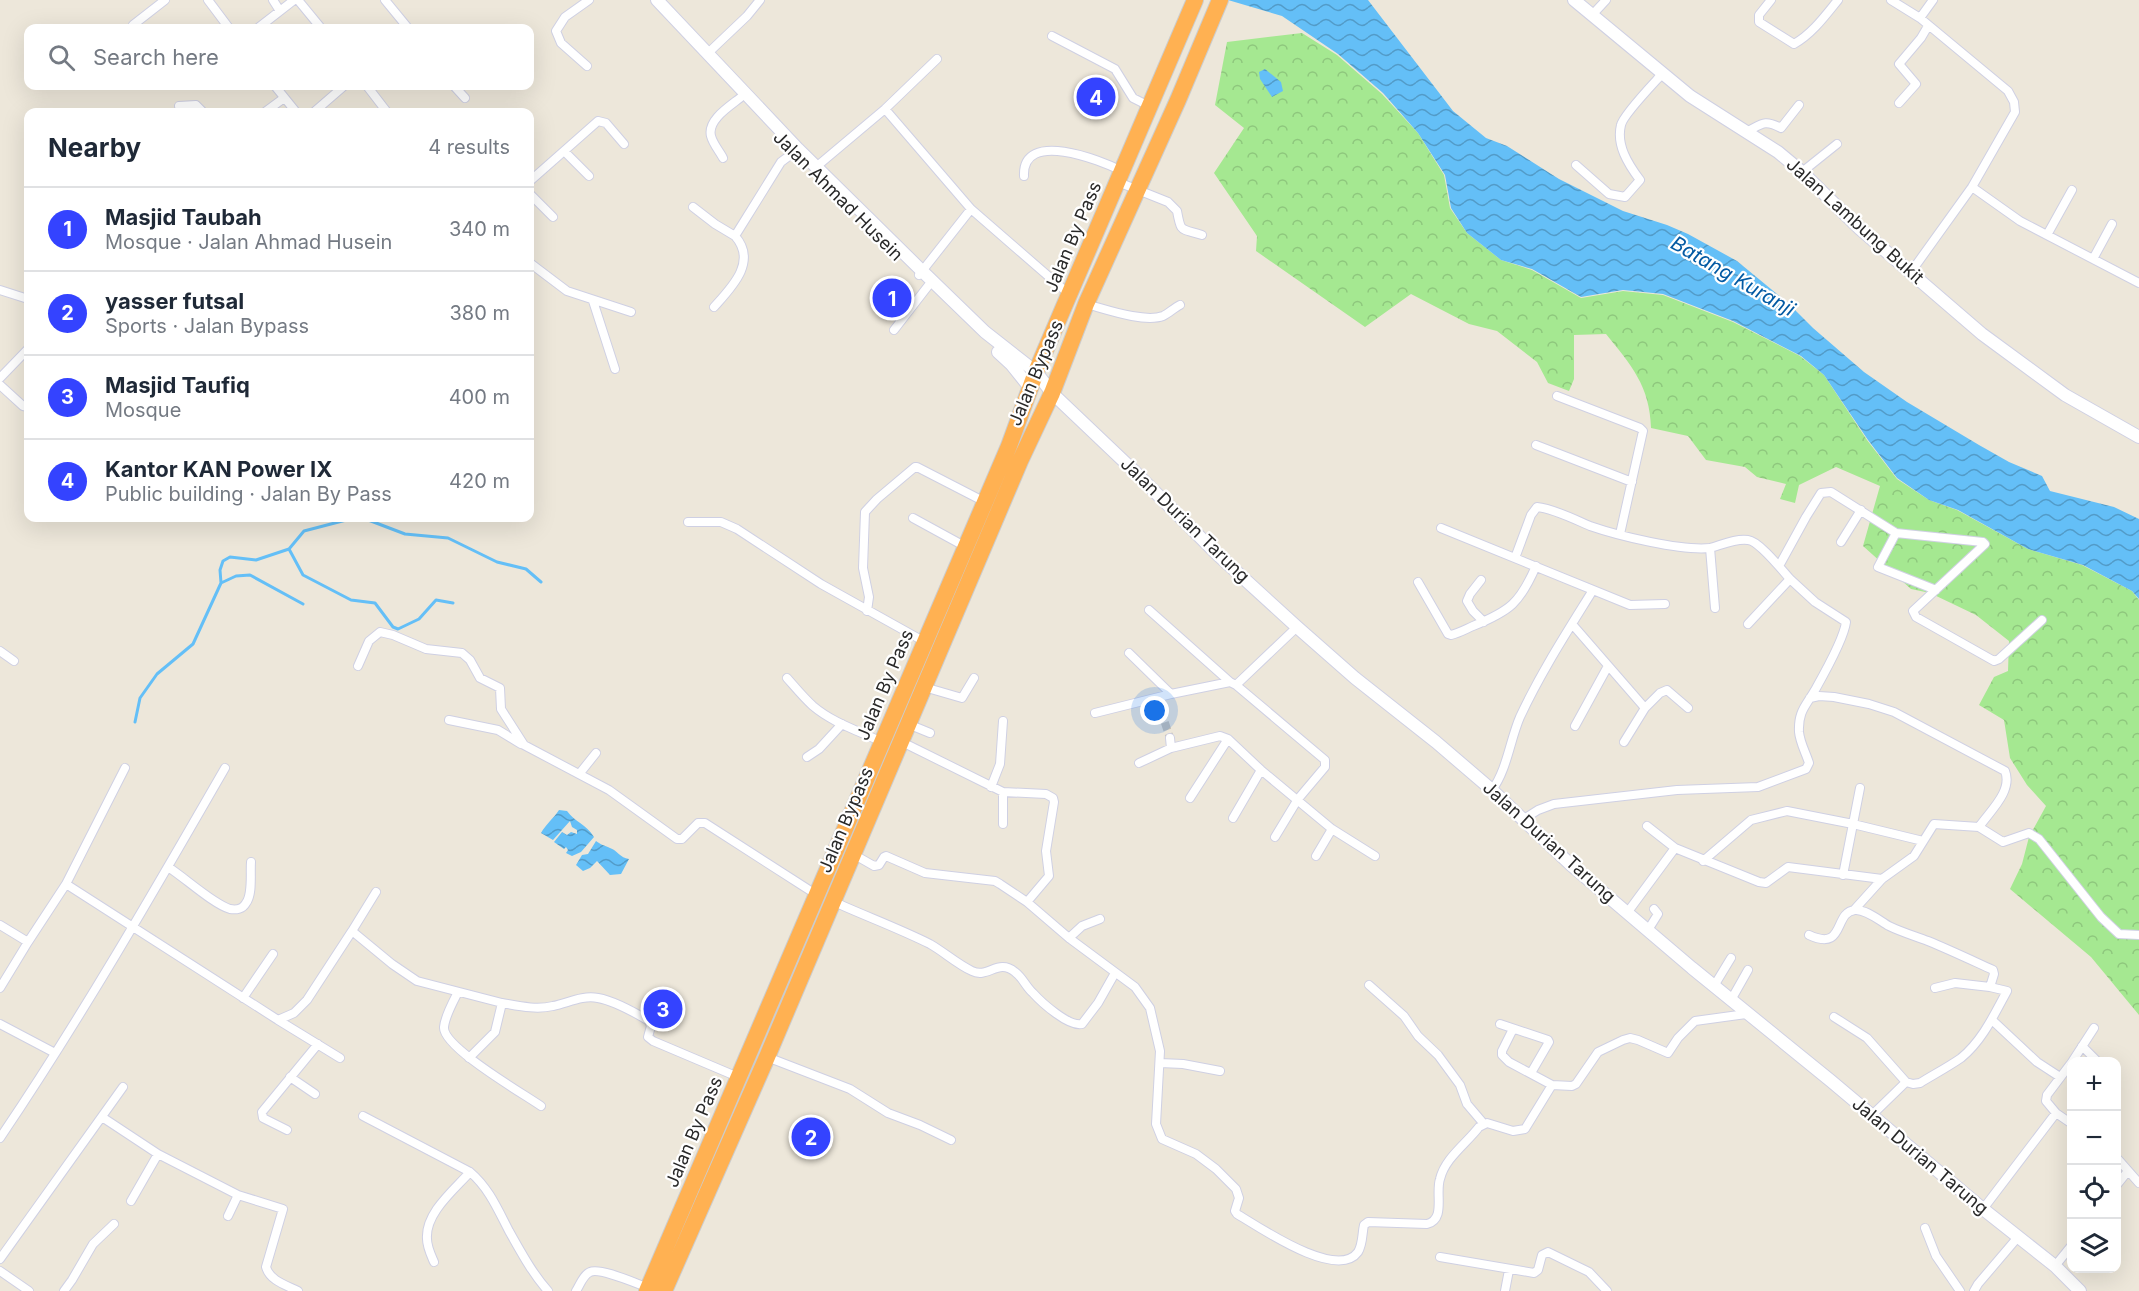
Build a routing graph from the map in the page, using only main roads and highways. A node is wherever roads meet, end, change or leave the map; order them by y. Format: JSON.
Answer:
{"nodes":[{"id":1,"x":1195,"y":0,"type":"edge"},
{"id":2,"x":1220,"y":0,"type":"edge"},
{"id":3,"x":928,"y":650,"type":"junction"},
{"id":4,"x":825,"y":898,"type":"junction"},
{"id":5,"x":801,"y":930,"type":"junction"},
{"id":6,"x":818,"y":937,"type":"junction"},
{"id":7,"x":653,"y":1290,"type":"edge"}],
"edges":[{"from":1,"to":3,"type":"highway","name":"Jalan By Pass"},
{"from":2,"to":3,"type":"highway","name":"Jalan Bypass"},
{"from":3,"to":4,"type":"highway","name":"Jalan By Pass"},
{"from":3,"to":4,"type":"highway","name":"Jalan Bypass"},
{"from":4,"to":5,"type":"highway","name":"Jalan By Pass"},
{"from":4,"to":6,"type":"highway","name":"Jalan Bypass"},
{"from":5,"to":6,"type":"highway"},
{"from":5,"to":7,"type":"highway","name":"Jalan By Pass"},
{"from":6,"to":7,"type":"highway","name":"Jalan Bypass"}]}
